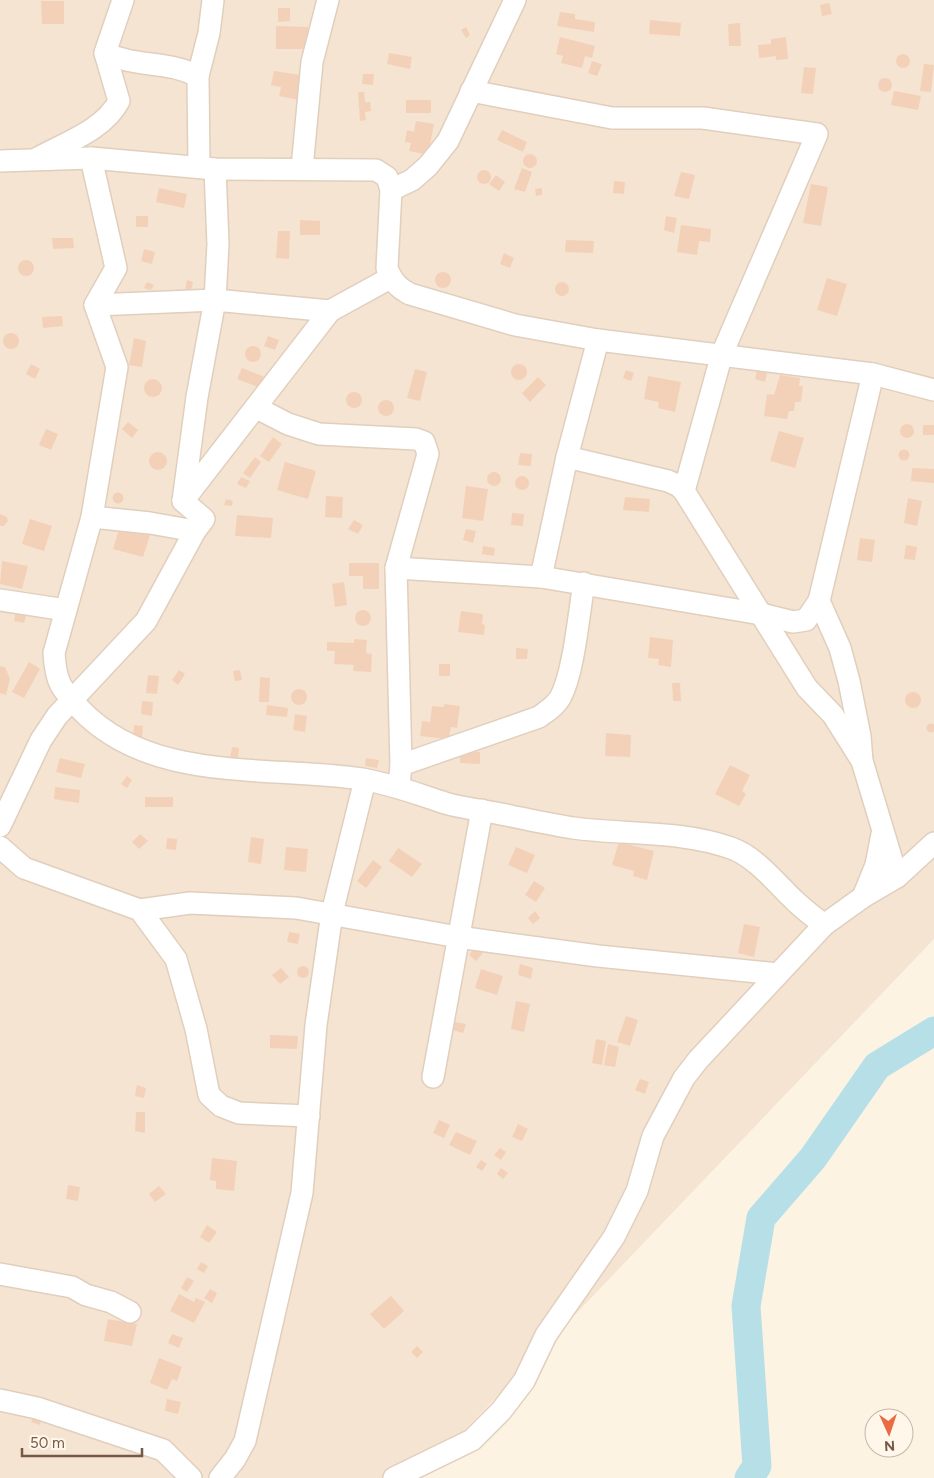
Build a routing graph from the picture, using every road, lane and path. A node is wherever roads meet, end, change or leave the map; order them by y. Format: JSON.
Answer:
{"nodes":[{"id":1,"x":123,"y":0,"type":"edge"},
{"id":2,"x":213,"y":0,"type":"edge"},
{"id":3,"x":328,"y":0,"type":"edge"},
{"id":4,"x":515,"y":0,"type":"edge"},
{"id":5,"x":105,"y":53,"type":"junction"},
{"id":6,"x":198,"y":76,"type":"junction"},
{"id":7,"x":471,"y":91,"type":"junction"},
{"id":8,"x":91,"y":158,"type":"junction"},
{"id":9,"x":36,"y":160,"type":"junction"},
{"id":10,"x":0,"y":161,"type":"edge"},
{"id":11,"x":207,"y":168,"type":"junction"},
{"id":12,"x":302,"y":168,"type":"junction"},
{"id":13,"x":391,"y":190,"type":"junction"},
{"id":14,"x":390,"y":278,"type":"junction"},
{"id":15,"x":215,"y":300,"type":"junction"},
{"id":16,"x":94,"y":305,"type":"junction"},
{"id":17,"x":330,"y":311,"type":"junction"},
{"id":18,"x":598,"y":340,"type":"junction"},
{"id":19,"x":722,"y":354,"type":"junction"},
{"id":20,"x":873,"y":374,"type":"junction"},
{"id":21,"x":934,"y":390,"type":"edge"},
{"id":22,"x":257,"y":408,"type":"junction"},
{"id":23,"x":567,"y":457,"type":"junction"},
{"id":24,"x":684,"y":491,"type":"junction"},
{"id":25,"x":184,"y":501,"type":"junction"},
{"id":26,"x":92,"y":517,"type":"junction"},
{"id":27,"x":195,"y":532,"type":"junction"},
{"id":28,"x":396,"y":568,"type":"junction"},
{"id":29,"x":541,"y":577,"type":"junction"},
{"id":30,"x":584,"y":583,"type":"junction"},
{"id":31,"x":0,"y":600,"type":"edge"},
{"id":32,"x":819,"y":601,"type":"junction"},
{"id":33,"x":66,"y":610,"type":"junction"},
{"id":34,"x":761,"y":614,"type":"junction"},
{"id":35,"x":72,"y":700,"type":"junction"},
{"id":36,"x":862,"y":761,"type":"junction"},
{"id":37,"x":400,"y":776,"type":"junction"},
{"id":38,"x":365,"y":780,"type":"junction"},
{"id":39,"x":482,"y":810,"type":"junction"},
{"id":40,"x":0,"y":826,"type":"edge"},
{"id":41,"x":882,"y":831,"type":"junction"},
{"id":42,"x":934,"y":843,"type":"edge"},
{"id":43,"x":0,"y":847,"type":"edge"},
{"id":44,"x":897,"y":877,"type":"junction"},
{"id":45,"x":863,"y":897,"type":"junction"},
{"id":46,"x":140,"y":910,"type":"junction"},
{"id":47,"x":332,"y":914,"type":"junction"},
{"id":48,"x":824,"y":925,"type":"junction"},
{"id":49,"x":458,"y":936,"type":"junction"},
{"id":50,"x":778,"y":974,"type":"junction"},
{"id":51,"x":433,"y":1077,"type":"dead end"},
{"id":52,"x":309,"y":1116,"type":"junction"},
{"id":53,"x":0,"y":1274,"type":"edge"},
{"id":54,"x":130,"y":1312,"type":"dead end"},
{"id":55,"x":0,"y":1400,"type":"edge"},
{"id":56,"x":191,"y":1478,"type":"edge"},
{"id":57,"x":220,"y":1478,"type":"edge"},
{"id":58,"x":394,"y":1478,"type":"edge"}],
"edges":[{"from":1,"to":5,"type":"street"},
{"from":2,"to":6,"type":"street"},
{"from":3,"to":12,"type":"street"},
{"from":4,"to":7,"type":"street"},
{"from":5,"to":6,"type":"street"},
{"from":5,"to":9,"type":"street"},
{"from":6,"to":11,"type":"street"},
{"from":7,"to":13,"type":"street"},
{"from":7,"to":19,"type":"street"},
{"from":8,"to":9,"type":"street"},
{"from":8,"to":11,"type":"street"},
{"from":8,"to":16,"type":"street"},
{"from":9,"to":10,"type":"street"},
{"from":11,"to":12,"type":"street"},
{"from":11,"to":15,"type":"street"},
{"from":12,"to":13,"type":"street"},
{"from":13,"to":14,"type":"street"},
{"from":14,"to":17,"type":"street"},
{"from":14,"to":18,"type":"street"},
{"from":15,"to":16,"type":"street"},
{"from":15,"to":17,"type":"street"},
{"from":15,"to":25,"type":"street"},
{"from":16,"to":26,"type":"street"},
{"from":17,"to":22,"type":"street"},
{"from":18,"to":19,"type":"street"},
{"from":18,"to":23,"type":"street"},
{"from":19,"to":20,"type":"street"},
{"from":19,"to":24,"type":"street"},
{"from":20,"to":21,"type":"street"},
{"from":20,"to":32,"type":"street"},
{"from":22,"to":25,"type":"street"},
{"from":22,"to":28,"type":"street"},
{"from":23,"to":24,"type":"street"},
{"from":23,"to":29,"type":"street"},
{"from":24,"to":34,"type":"street"},
{"from":25,"to":27,"type":"street"},
{"from":26,"to":27,"type":"street"},
{"from":26,"to":33,"type":"street"},
{"from":27,"to":35,"type":"street"},
{"from":28,"to":29,"type":"street"},
{"from":28,"to":37,"type":"street"},
{"from":29,"to":30,"type":"street"},
{"from":30,"to":34,"type":"street"},
{"from":30,"to":37,"type":"street"},
{"from":31,"to":33,"type":"street"},
{"from":32,"to":34,"type":"street"},
{"from":32,"to":36,"type":"street"},
{"from":33,"to":35,"type":"street"},
{"from":34,"to":36,"type":"street"},
{"from":35,"to":38,"type":"street"},
{"from":35,"to":40,"type":"street"},
{"from":36,"to":41,"type":"street"},
{"from":37,"to":38,"type":"street"},
{"from":37,"to":39,"type":"street"},
{"from":38,"to":47,"type":"street"},
{"from":39,"to":48,"type":"street"},
{"from":39,"to":49,"type":"street"},
{"from":41,"to":44,"type":"street"},
{"from":41,"to":45,"type":"street"},
{"from":42,"to":44,"type":"street"},
{"from":43,"to":46,"type":"street"},
{"from":44,"to":45,"type":"street"},
{"from":45,"to":48,"type":"street"},
{"from":46,"to":47,"type":"street"},
{"from":46,"to":52,"type":"street"},
{"from":47,"to":49,"type":"street"},
{"from":47,"to":52,"type":"street"},
{"from":48,"to":50,"type":"street"},
{"from":49,"to":50,"type":"street"},
{"from":49,"to":51,"type":"street"},
{"from":50,"to":58,"type":"street"},
{"from":52,"to":57,"type":"street"},
{"from":53,"to":54,"type":"street"},
{"from":55,"to":56,"type":"street"}]}
